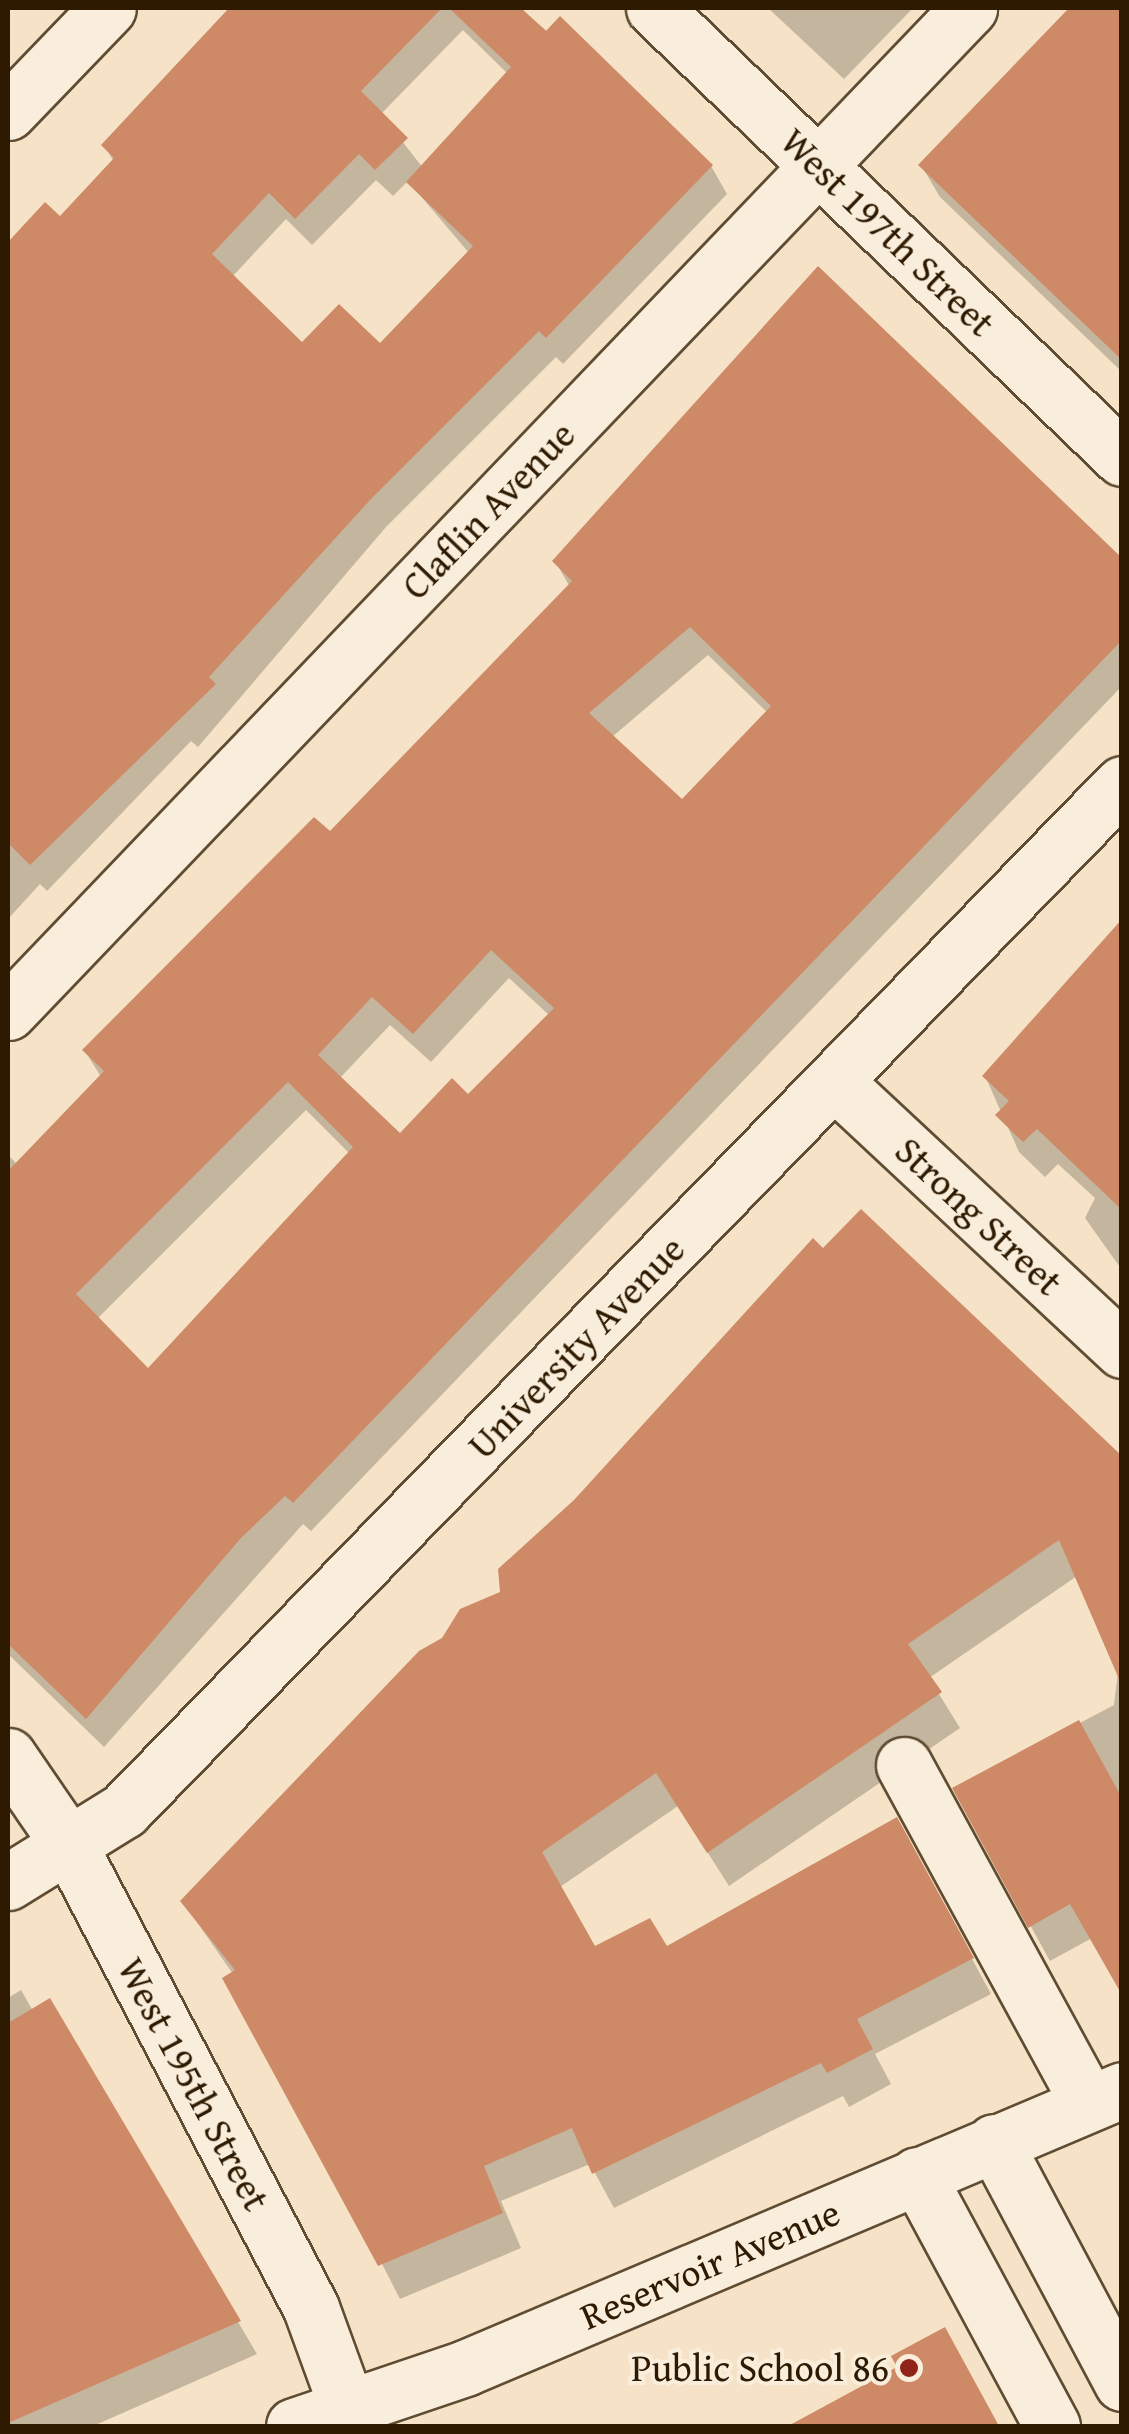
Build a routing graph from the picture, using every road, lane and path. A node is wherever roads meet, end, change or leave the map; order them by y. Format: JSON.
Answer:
{"nodes":[{"id":1,"x":108,"y":8,"type":"edge"},
{"id":2,"x":654,"y":8,"type":"edge"},
{"id":3,"x":968,"y":8,"type":"edge"},
{"id":4,"x":8,"y":112,"type":"edge"},
{"id":5,"x":818,"y":165,"type":"junction"},
{"id":6,"x":1122,"y":458,"type":"edge"},
{"id":7,"x":1122,"y":784,"type":"edge"},
{"id":8,"x":8,"y":1012,"type":"edge"},
{"id":9,"x":835,"y":1082,"type":"junction"},
{"id":10,"x":1122,"y":1350,"type":"edge"},
{"id":11,"x":8,"y":1756,"type":"edge"},
{"id":12,"x":904,"y":1764,"type":"dead end"},
{"id":13,"x":69,"y":1845,"type":"junction"},
{"id":14,"x":8,"y":1882,"type":"edge"},
{"id":15,"x":1105,"y":2097,"type":"edge"},
{"id":16,"x":994,"y":2142,"type":"junction"},
{"id":17,"x":917,"y":2176,"type":"junction"},
{"id":18,"x":1122,"y":2384,"type":"edge"},
{"id":19,"x":351,"y":2417,"type":"edge"},
{"id":20,"x":294,"y":2426,"type":"edge"},
{"id":21,"x":1052,"y":2426,"type":"edge"}],
"edges":[{"from":1,"to":4,"type":"street"},
{"from":2,"to":5,"type":"street","name":"West 197th Street"},
{"from":3,"to":5,"type":"street","name":"Claflin Avenue"},
{"from":5,"to":6,"type":"street","name":"West 197th Street"},
{"from":5,"to":8,"type":"street","name":"Claflin Avenue"},
{"from":7,"to":9,"type":"street","name":"University Avenue"},
{"from":9,"to":10,"type":"street","name":"Strong Street"},
{"from":9,"to":13,"type":"street","name":"University Avenue"},
{"from":11,"to":13,"type":"street","name":"West 195th Street"},
{"from":12,"to":15,"type":"street"},
{"from":13,"to":14,"type":"street","name":"University Avenue"},
{"from":13,"to":19,"type":"street","name":"West 195th Street"},
{"from":15,"to":16,"type":"street","name":"Reservoir Avenue"},
{"from":16,"to":17,"type":"street","name":"Reservoir Avenue"},
{"from":16,"to":18,"type":"street"},
{"from":17,"to":19,"type":"street","name":"Reservoir Avenue"},
{"from":17,"to":21,"type":"street"},
{"from":19,"to":20,"type":"street","name":"Reservoir Avenue"}]}
